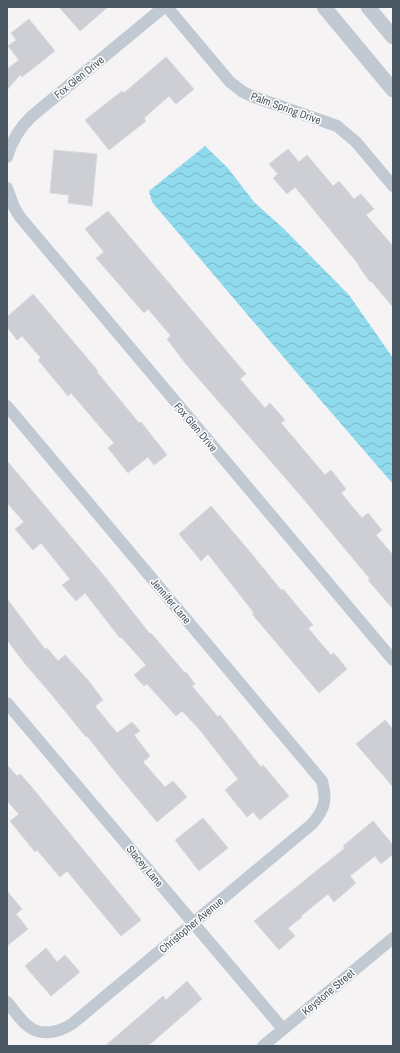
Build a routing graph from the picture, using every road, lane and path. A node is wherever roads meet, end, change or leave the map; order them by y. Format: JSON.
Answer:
{"nodes":[{"id":1,"x":166,"y":7,"type":"edge"},
{"id":2,"x":324,"y":7,"type":"edge"},
{"id":3,"x":368,"y":7,"type":"edge"},
{"id":4,"x":393,"y":37,"type":"edge"},
{"id":5,"x":393,"y":90,"type":"edge"},
{"id":6,"x":7,"y":157,"type":"edge"},
{"id":7,"x":393,"y":186,"type":"edge"},
{"id":8,"x":7,"y":188,"type":"edge"},
{"id":9,"x":7,"y":406,"type":"edge"},
{"id":10,"x":393,"y":660,"type":"edge"},
{"id":11,"x":7,"y":703,"type":"edge"},
{"id":12,"x":324,"y":800,"type":"joint"},
{"id":13,"x":193,"y":923,"type":"junction"},
{"id":14,"x":393,"y":938,"type":"edge"},
{"id":15,"x":7,"y":1002,"type":"edge"},
{"id":16,"x":283,"y":1029,"type":"junction"},
{"id":17,"x":263,"y":1046,"type":"edge"}],
"edges":[{"from":1,"to":6,"type":"street","name":"Fox Glen Drive"},
{"from":1,"to":7,"type":"street","name":"Palm Spring Drive"},
{"from":2,"to":5,"type":"street"},
{"from":3,"to":4,"type":"street"},
{"from":8,"to":10,"type":"street","name":"Fox Glen Drive"},
{"from":9,"to":12,"type":"street","name":"Jennifer Lane"},
{"from":11,"to":13,"type":"street","name":"Stacey Lane"},
{"from":12,"to":13,"type":"street","name":"Christopher Avenue"},
{"from":13,"to":15,"type":"street","name":"Christopher Avenue"},
{"from":13,"to":16,"type":"street","name":"Stacey Lane"},
{"from":14,"to":16,"type":"street","name":"Keystone Street"},
{"from":16,"to":17,"type":"street","name":"Keystone Street"}]}
